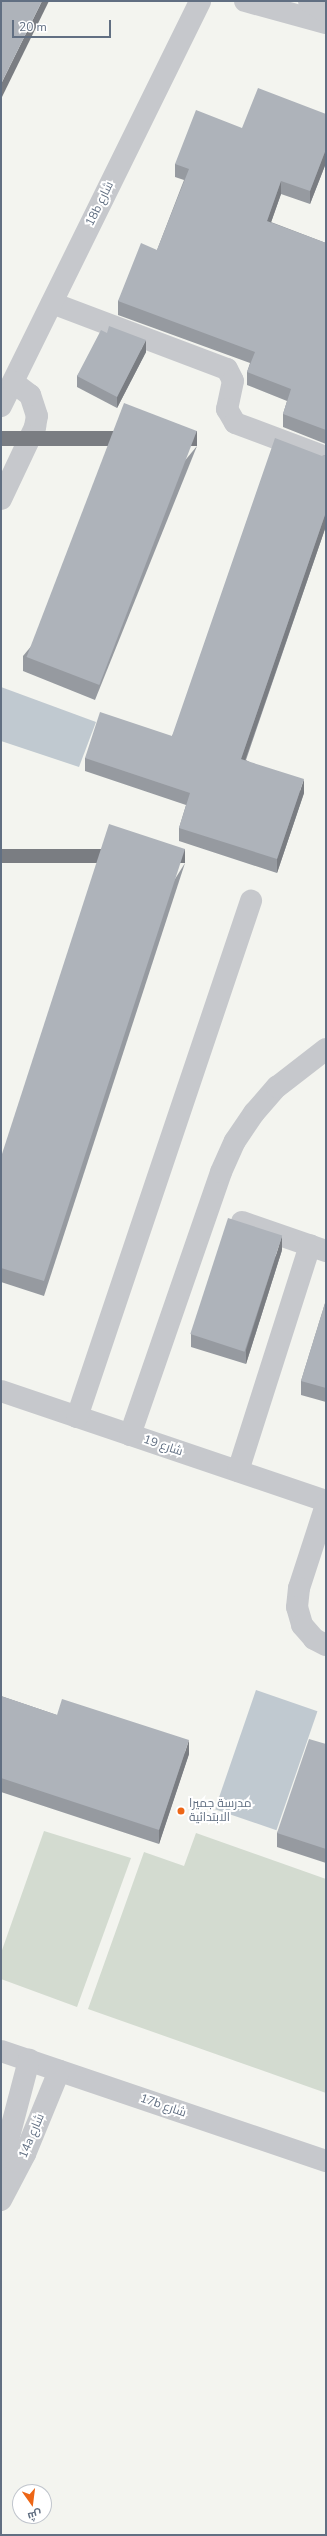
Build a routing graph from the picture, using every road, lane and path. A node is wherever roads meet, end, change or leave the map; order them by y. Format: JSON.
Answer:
{"nodes":[{"id":1,"x":200,"y":1,"type":"edge"},
{"id":2,"x":245,"y":1,"type":"edge"},
{"id":3,"x":309,"y":1,"type":"edge"},
{"id":4,"x":326,"y":12,"type":"edge"},
{"id":5,"x":326,"y":23,"type":"edge"},
{"id":6,"x":52,"y":303,"type":"junction"},
{"id":7,"x":13,"y":382,"type":"junction"},
{"id":8,"x":1,"y":406,"type":"edge"},
{"id":9,"x":326,"y":457,"type":"edge"},
{"id":10,"x":1,"y":499,"type":"edge"},
{"id":11,"x":251,"y":901,"type":"dead end"},
{"id":12,"x":326,"y":1049,"type":"edge"},
{"id":13,"x":242,"y":1222,"type":"edge"},
{"id":14,"x":318,"y":1248,"type":"edge"},
{"id":15,"x":1,"y":1391,"type":"edge"},
{"id":16,"x":77,"y":1417,"type":"junction"},
{"id":17,"x":130,"y":1435,"type":"junction"},
{"id":18,"x":238,"y":1471,"type":"junction"},
{"id":19,"x":326,"y":1501,"type":"edge"},
{"id":20,"x":326,"y":1505,"type":"edge"},
{"id":21,"x":326,"y":1645,"type":"edge"},
{"id":22,"x":1,"y":2051,"type":"edge"},
{"id":23,"x":29,"y":2060,"type":"junction"},
{"id":24,"x":59,"y":2071,"type":"junction"},
{"id":25,"x":326,"y":2161,"type":"edge"},
{"id":26,"x":1,"y":2167,"type":"edge"},
{"id":27,"x":1,"y":2200,"type":"edge"}],
"edges":[{"from":1,"to":6,"type":"street","name":"18b شارع"},
{"from":2,"to":5,"type":"street"},
{"from":3,"to":4,"type":"street"},
{"from":6,"to":7,"type":"street","name":"18b شارع"},
{"from":6,"to":9,"type":"street"},
{"from":7,"to":8,"type":"street","name":"18b شارع"},
{"from":7,"to":10,"type":"street"},
{"from":11,"to":16,"type":"street"},
{"from":12,"to":17,"type":"street"},
{"from":13,"to":14,"type":"street"},
{"from":14,"to":18,"type":"street"},
{"from":15,"to":16,"type":"street","name":"شارع 19"},
{"from":16,"to":17,"type":"street","name":"شارع 19"},
{"from":17,"to":18,"type":"street","name":"شارع 19"},
{"from":18,"to":19,"type":"street","name":"شارع 19"},
{"from":20,"to":21,"type":"street"},
{"from":22,"to":23,"type":"street","name":"17b شارع"},
{"from":23,"to":24,"type":"street","name":"17b شارع"},
{"from":23,"to":26,"type":"street","name":"14a شارع"},
{"from":24,"to":25,"type":"street","name":"17b شارع"},
{"from":24,"to":27,"type":"street","name":"14a شارع"}]}
